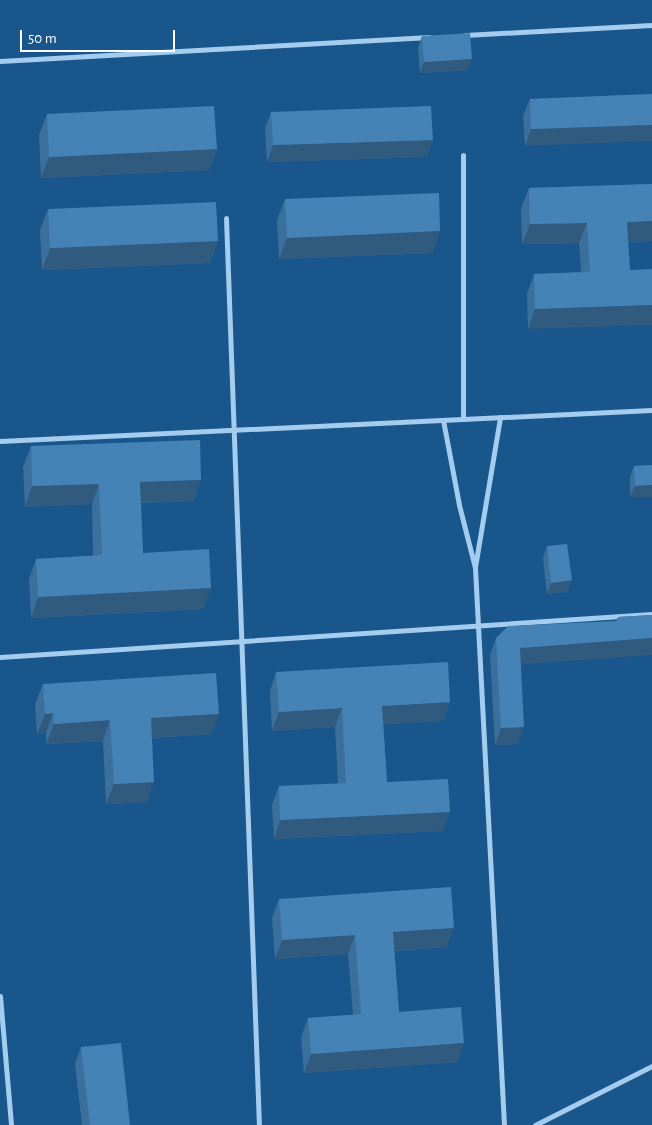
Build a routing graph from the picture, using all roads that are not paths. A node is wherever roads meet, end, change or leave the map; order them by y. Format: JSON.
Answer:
{"nodes":[{"id":1,"x":652,"y":25,"type":"edge"},
{"id":2,"x":455,"y":35,"type":"edge"},
{"id":3,"x":436,"y":36,"type":"edge"},
{"id":4,"x":0,"y":61,"type":"edge"},
{"id":5,"x":463,"y":155,"type":"dead end"},
{"id":6,"x":226,"y":218,"type":"dead end"},
{"id":7,"x":652,"y":410,"type":"edge"},
{"id":8,"x":500,"y":417,"type":"junction"},
{"id":9,"x":463,"y":419,"type":"junction"},
{"id":10,"x":443,"y":420,"type":"junction"},
{"id":11,"x":235,"y":430,"type":"junction"},
{"id":12,"x":0,"y":441,"type":"edge"},
{"id":13,"x":475,"y":568,"type":"junction"},
{"id":14,"x":652,"y":614,"type":"edge"},
{"id":15,"x":478,"y":626,"type":"junction"},
{"id":16,"x":243,"y":641,"type":"junction"},
{"id":17,"x":0,"y":657,"type":"edge"},
{"id":18,"x":0,"y":996,"type":"edge"},
{"id":19,"x":652,"y":1066,"type":"edge"},
{"id":20,"x":11,"y":1125,"type":"edge"},
{"id":21,"x":259,"y":1125,"type":"edge"},
{"id":22,"x":504,"y":1125,"type":"edge"},
{"id":23,"x":535,"y":1125,"type":"edge"}],
"edges":[{"from":1,"to":2,"type":"street"},
{"from":3,"to":4,"type":"street"},
{"from":5,"to":9,"type":"street"},
{"from":6,"to":11,"type":"street"},
{"from":7,"to":8,"type":"street"},
{"from":8,"to":9,"type":"street"},
{"from":8,"to":13,"type":"street"},
{"from":9,"to":10,"type":"street"},
{"from":10,"to":11,"type":"street"},
{"from":10,"to":13,"type":"street"},
{"from":11,"to":12,"type":"street"},
{"from":11,"to":16,"type":"street"},
{"from":13,"to":15,"type":"street"},
{"from":14,"to":15,"type":"street"},
{"from":15,"to":16,"type":"street"},
{"from":15,"to":22,"type":"street"},
{"from":16,"to":17,"type":"street"},
{"from":16,"to":21,"type":"street"},
{"from":18,"to":20,"type":"street"},
{"from":19,"to":23,"type":"street"}]}
